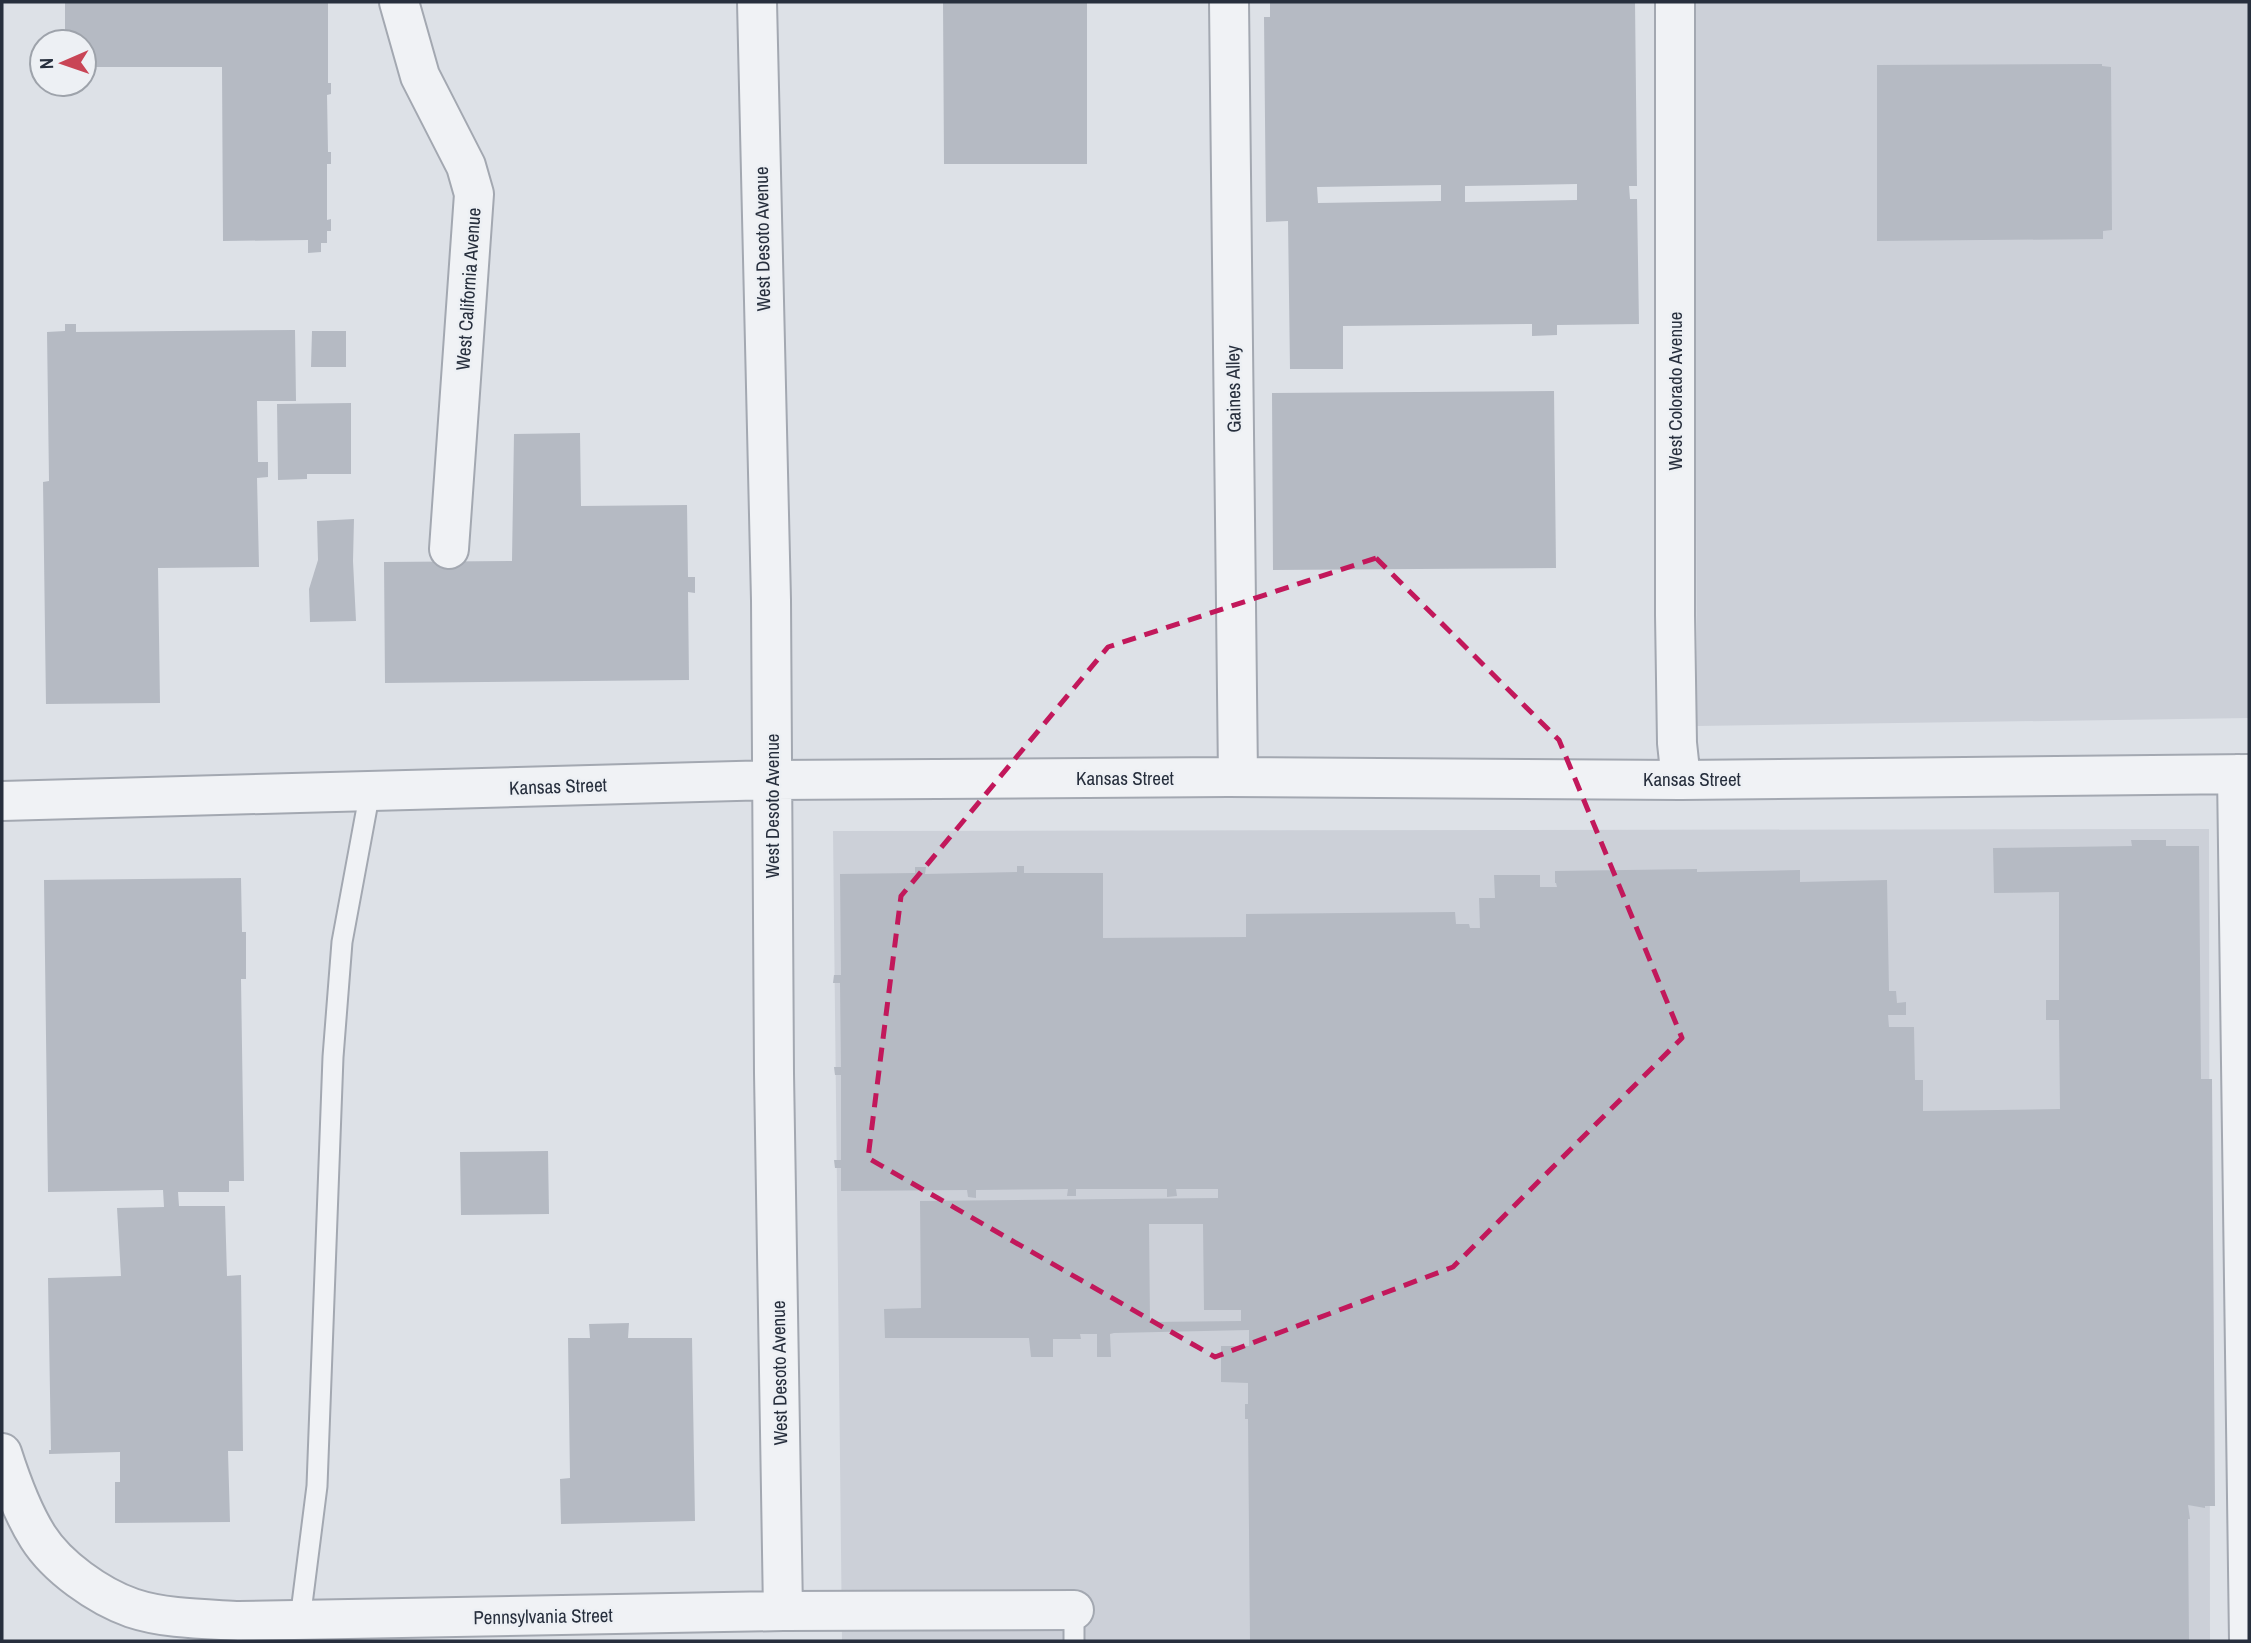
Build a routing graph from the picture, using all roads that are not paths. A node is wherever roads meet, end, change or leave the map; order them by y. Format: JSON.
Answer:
{"nodes":[{"id":1,"x":399,"y":2,"type":"edge"},
{"id":2,"x":757,"y":2,"type":"edge"},
{"id":3,"x":1229,"y":2,"type":"edge"},
{"id":4,"x":1675,"y":2,"type":"edge"},
{"id":5,"x":449,"y":549,"type":"dead end"},
{"id":6,"x":2243,"y":774,"type":"edge"},
{"id":7,"x":1238,"y":777,"type":"junction"},
{"id":8,"x":772,"y":780,"type":"junction"},
{"id":9,"x":1681,"y":780,"type":"junction"},
{"id":10,"x":370,"y":791,"type":"junction"},
{"id":11,"x":2,"y":801,"type":"edge"},
{"id":12,"x":2,"y":1453,"type":"edge"},
{"id":13,"x":783,"y":1611,"type":"junction"},
{"id":14,"x":300,"y":1620,"type":"junction"},
{"id":15,"x":1074,"y":1626,"type":"edge"},
{"id":16,"x":2249,"y":1641,"type":"edge"}],
"edges":[{"from":1,"to":5,"type":"street","name":"West California Avenue"},
{"from":2,"to":8,"type":"street","name":"West Desoto Avenue"},
{"from":3,"to":7,"type":"street","name":"Gaines Alley"},
{"from":4,"to":9,"type":"street","name":"West Colorado Avenue"},
{"from":6,"to":9,"type":"street","name":"Kansas Street"},
{"from":6,"to":16,"type":"street"},
{"from":7,"to":8,"type":"street","name":"Kansas Street"},
{"from":7,"to":9,"type":"street","name":"Kansas Street"},
{"from":8,"to":10,"type":"street","name":"Kansas Street"},
{"from":8,"to":13,"type":"street","name":"West Desoto Avenue"},
{"from":10,"to":11,"type":"street","name":"Kansas Street"},
{"from":10,"to":14,"type":"lane"},
{"from":12,"to":14,"type":"street","name":"Pennsylvania Street"},
{"from":13,"to":14,"type":"street","name":"Pennsylvania Street"},
{"from":13,"to":15,"type":"street","name":"Pennsylvania Street"}]}
